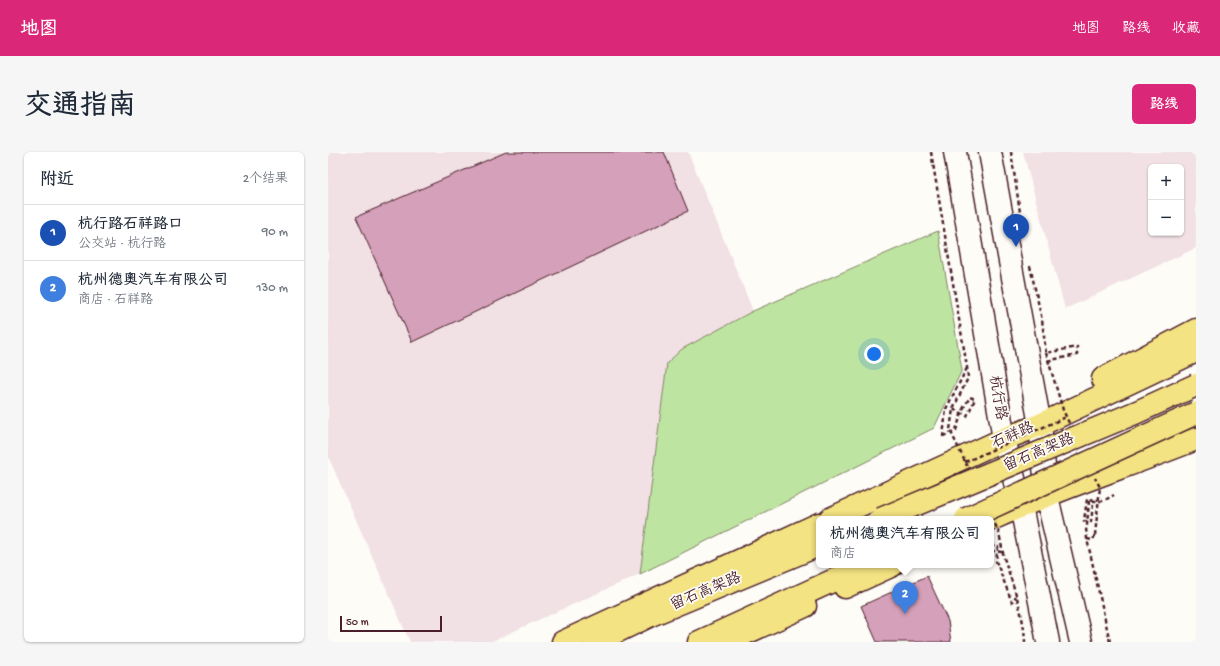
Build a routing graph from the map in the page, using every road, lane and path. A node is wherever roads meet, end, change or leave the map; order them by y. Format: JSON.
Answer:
{"nodes":[{"id":1,"x":931,"y":152,"type":"edge"},
{"id":2,"x":956,"y":152,"type":"edge"},
{"id":3,"x":990,"y":152,"type":"edge"},
{"id":4,"x":1011,"y":152,"type":"edge"},
{"id":5,"x":1022,"y":219,"type":"dead end"},
{"id":6,"x":1030,"y":263,"type":"dead end"},
{"id":7,"x":1196,"y":330,"type":"edge"},
{"id":8,"x":1196,"y":351,"type":"edge"},
{"id":9,"x":1057,"y":358,"type":"dead end"},
{"id":10,"x":967,"y":367,"type":"junction"},
{"id":11,"x":1196,"y":384,"type":"edge"},
{"id":12,"x":1196,"y":413,"type":"edge"},
{"id":13,"x":1066,"y":417,"type":"dead end"},
{"id":14,"x":1040,"y":425,"type":"junction"},
{"id":15,"x":1196,"y":430,"type":"edge"},
{"id":16,"x":1004,"y":439,"type":"junction"},
{"id":17,"x":1196,"y":439,"type":"edge"},
{"id":18,"x":1157,"y":455,"type":"junction"},
{"id":19,"x":965,"y":462,"type":"dead end"},
{"id":20,"x":1114,"y":494,"type":"dead end"},
{"id":21,"x":1047,"y":497,"type":"junction"},
{"id":22,"x":1093,"y":504,"type":"junction"},
{"id":23,"x":1021,"y":506,"type":"junction"},
{"id":24,"x":837,"y":516,"type":"edge"},
{"id":25,"x":888,"y":516,"type":"edge"},
{"id":26,"x":973,"y":516,"type":"edge"},
{"id":27,"x":994,"y":519,"type":"edge"},
{"id":28,"x":816,"y":525,"type":"edge"},
{"id":29,"x":1087,"y":539,"type":"junction"},
{"id":30,"x":816,"y":546,"type":"edge"},
{"id":31,"x":994,"y":546,"type":"edge"},
{"id":32,"x":994,"y":551,"type":"edge"},
{"id":33,"x":1003,"y":552,"type":"dead end"},
{"id":34,"x":1004,"y":558,"type":"dead end"},
{"id":35,"x":860,"y":568,"type":"edge"},
{"id":36,"x":886,"y":568,"type":"edge"},
{"id":37,"x":1017,"y":596,"type":"junction"},
{"id":38,"x":1012,"y":602,"type":"junction"},
{"id":39,"x":1018,"y":605,"type":"junction"},
{"id":40,"x":563,"y":642,"type":"edge"},
{"id":41,"x":595,"y":642,"type":"edge"},
{"id":42,"x":700,"y":642,"type":"edge"},
{"id":43,"x":726,"y":642,"type":"edge"},
{"id":44,"x":1025,"y":642,"type":"edge"},
{"id":45,"x":1048,"y":642,"type":"edge"},
{"id":46,"x":1081,"y":642,"type":"edge"},
{"id":47,"x":1110,"y":642,"type":"edge"}],
"edges":[{"from":1,"to":10,"type":"path"},
{"from":2,"to":16,"type":"main road","name":"杭行路"},
{"from":3,"to":14,"type":"main road"},
{"from":4,"to":5,"type":"path"},
{"from":6,"to":9,"type":"path"},
{"from":7,"to":14,"type":"main road"},
{"from":8,"to":14,"type":"main road","name":"石祥路"},
{"from":10,"to":10,"type":"path","bridge":true},
{"from":11,"to":25,"type":"main road","name":"留石高架路","bridge":true},
{"from":12,"to":26,"type":"main road","name":"留石高架路","bridge":true},
{"from":13,"to":19,"type":"path","bridge":true},
{"from":14,"to":16,"type":"main road","name":"石祥路"},
{"from":14,"to":21,"type":"main road"},
{"from":15,"to":18,"type":"main road"},
{"from":16,"to":23,"type":"main road","name":"杭行路"},
{"from":16,"to":24,"type":"main road","name":"石祥路"},
{"from":17,"to":18,"type":"main road"},
{"from":18,"to":21,"type":"main road"},
{"from":20,"to":22,"type":"path"},
{"from":21,"to":23,"type":"main road"},
{"from":21,"to":46,"type":"main road"},
{"from":22,"to":29,"type":"path"},
{"from":22,"to":29,"type":"path","bridge":true},
{"from":23,"to":27,"type":"main road"},
{"from":23,"to":45,"type":"main road","name":"杭行路"},
{"from":28,"to":40,"type":"main road"},
{"from":29,"to":47,"type":"path"},
{"from":30,"to":41,"type":"main road","name":"留石高架路"},
{"from":31,"to":38,"type":"path"},
{"from":32,"to":33,"type":"path","bridge":true},
{"from":34,"to":37,"type":"path"},
{"from":35,"to":42,"type":"main road"},
{"from":36,"to":43,"type":"main road"},
{"from":37,"to":38,"type":"path"},
{"from":37,"to":39,"type":"path"},
{"from":38,"to":39,"type":"path"},
{"from":39,"to":44,"type":"path"}]}
